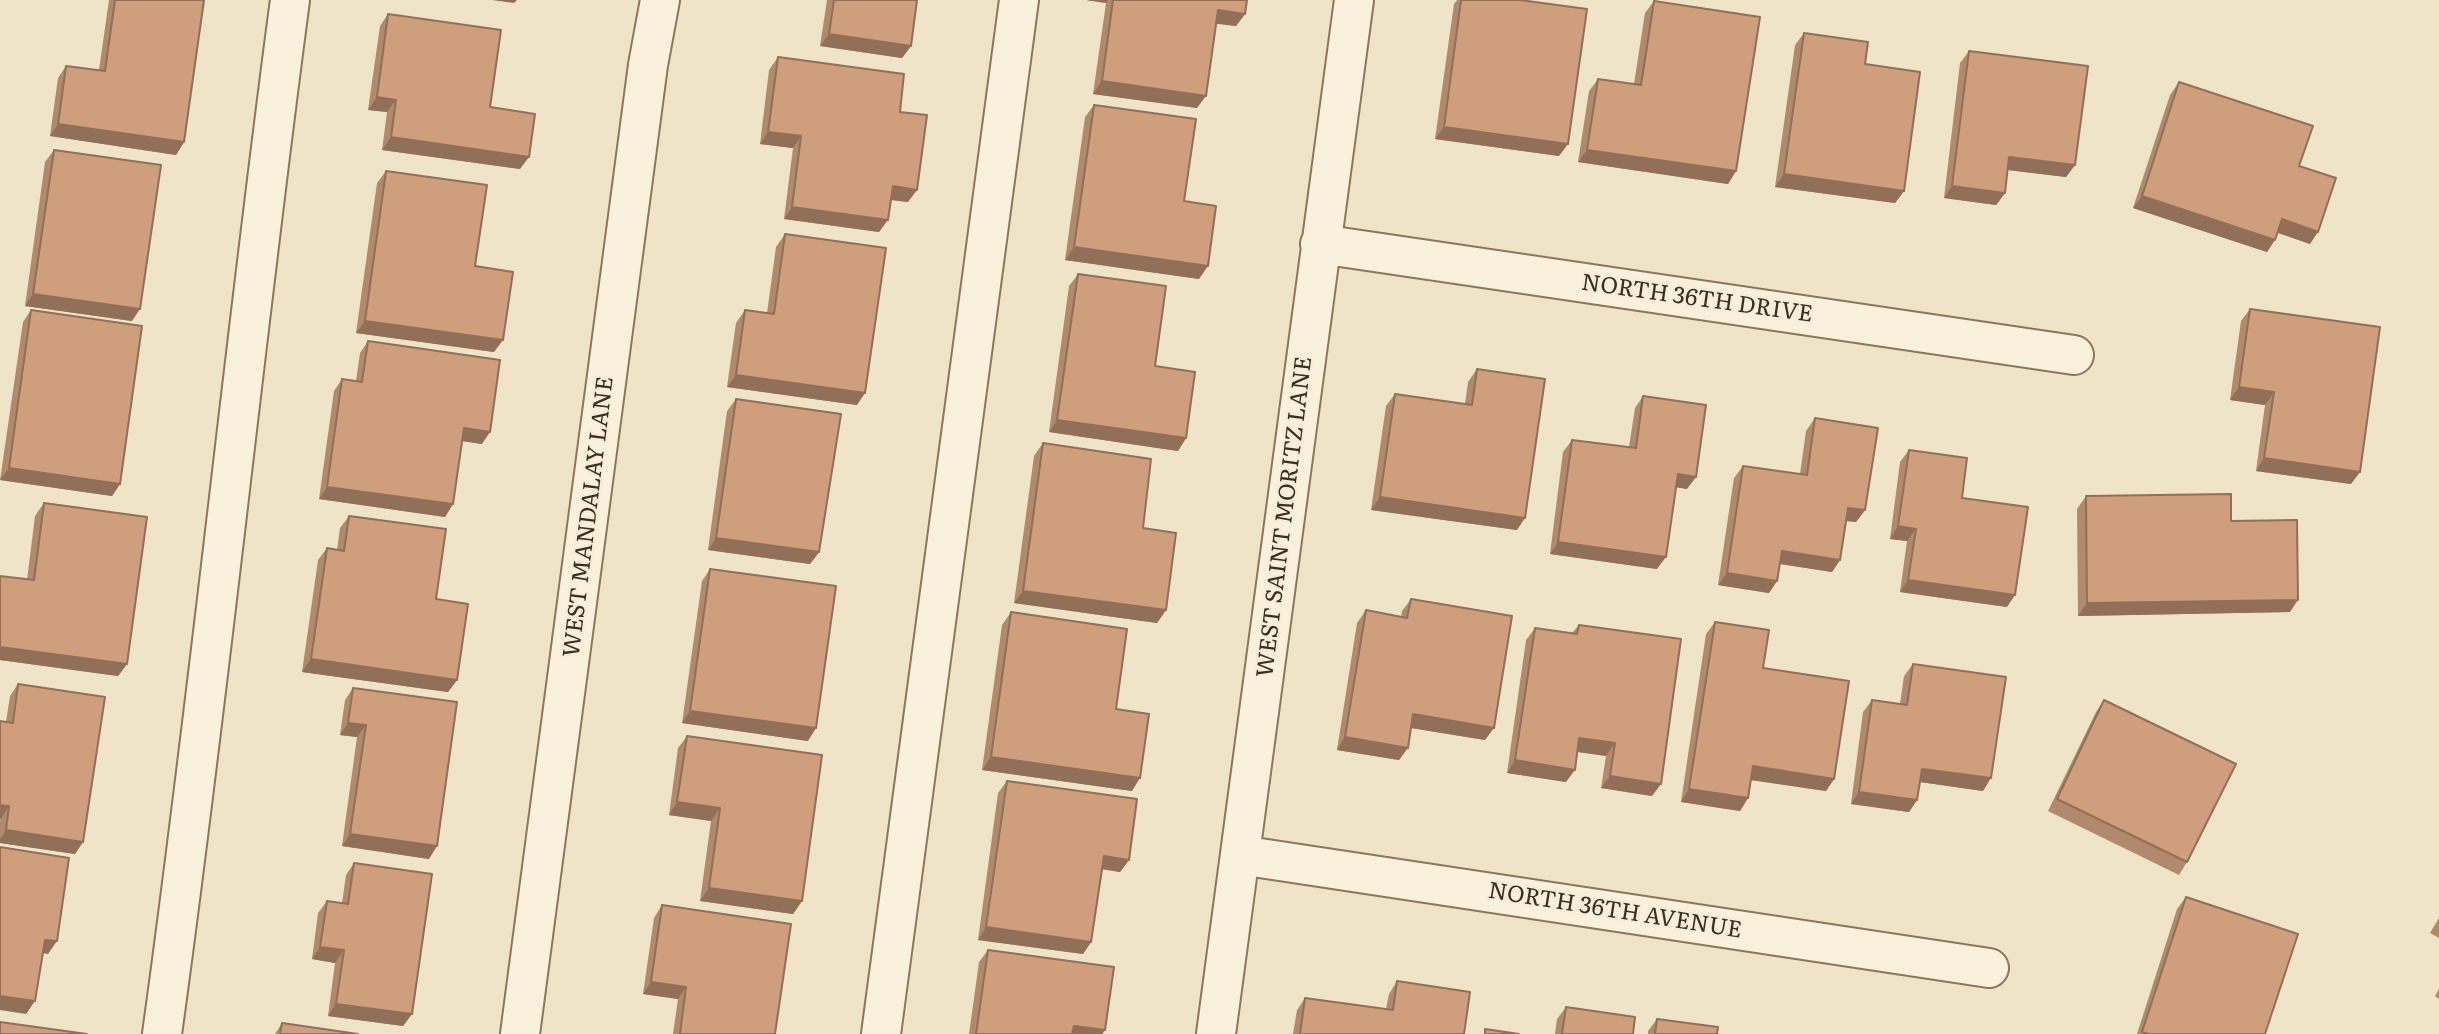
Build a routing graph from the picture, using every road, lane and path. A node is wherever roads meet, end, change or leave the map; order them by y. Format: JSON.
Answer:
{"nodes":[{"id":1,"x":290,"y":0,"type":"edge"},
{"id":2,"x":660,"y":0,"type":"edge"},
{"id":3,"x":1019,"y":0,"type":"edge"},
{"id":4,"x":1354,"y":0,"type":"edge"},
{"id":5,"x":1320,"y":244,"type":"junction"},
{"id":6,"x":2074,"y":355,"type":"dead end"},
{"id":7,"x":1241,"y":855,"type":"junction"},
{"id":8,"x":1989,"y":968,"type":"dead end"},
{"id":9,"x":162,"y":1034,"type":"edge"},
{"id":10,"x":520,"y":1034,"type":"edge"},
{"id":11,"x":881,"y":1034,"type":"edge"},
{"id":12,"x":1216,"y":1034,"type":"edge"}],
"edges":[{"from":1,"to":9,"type":"street"},
{"from":2,"to":10,"type":"street","name":"WEST MANDALAY LANE"},
{"from":3,"to":11,"type":"street"},
{"from":4,"to":5,"type":"street","name":"WEST SAINT MORITZ LANE"},
{"from":5,"to":6,"type":"street","name":"NORTH 36TH DRIVE"},
{"from":5,"to":7,"type":"street","name":"WEST SAINT MORITZ LANE"},
{"from":7,"to":8,"type":"street","name":"NORTH 36TH AVENUE"},
{"from":7,"to":12,"type":"street","name":"WEST SAINT MORITZ LANE"}]}
